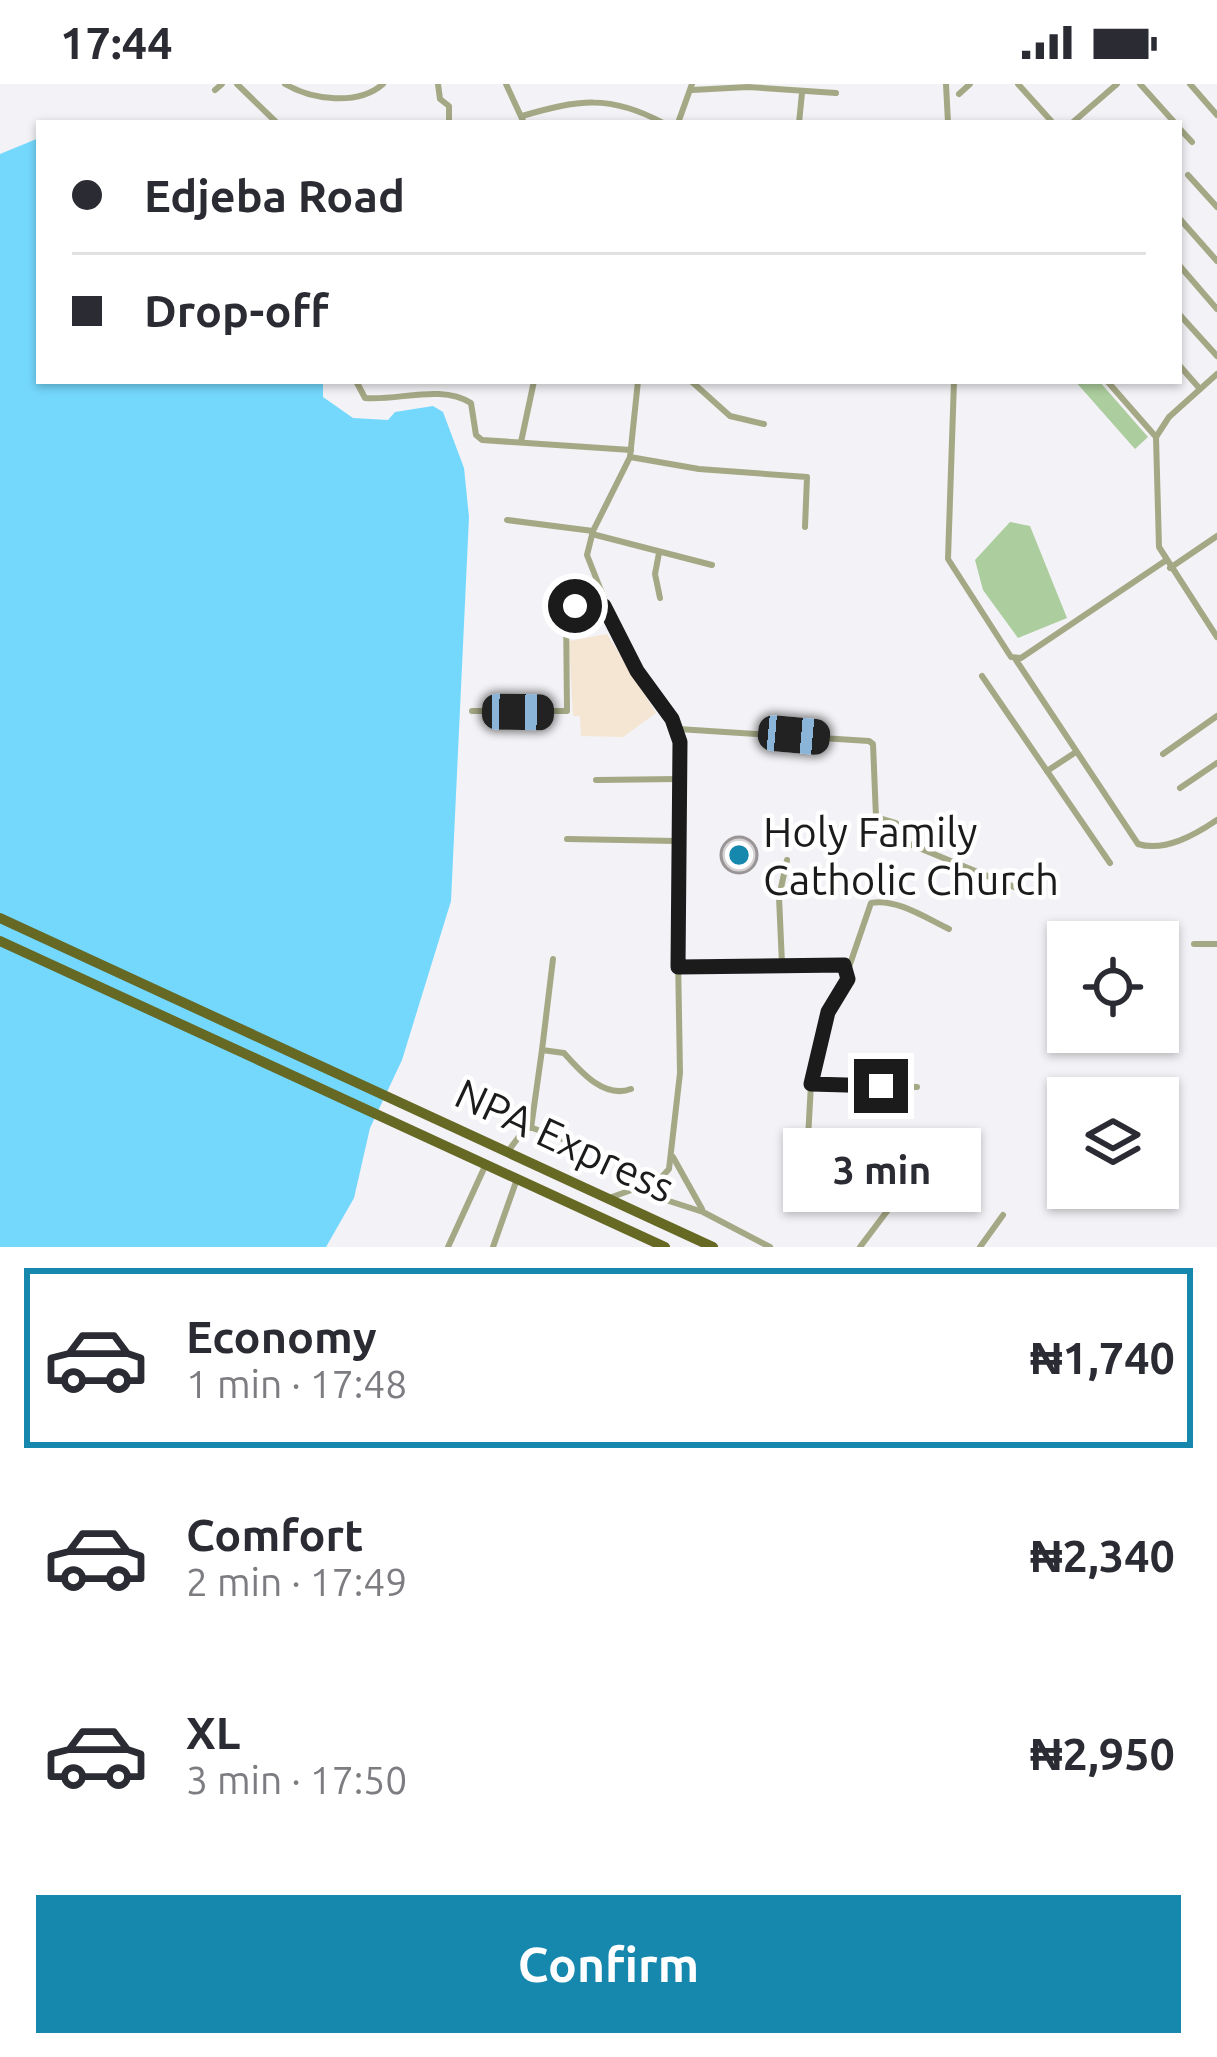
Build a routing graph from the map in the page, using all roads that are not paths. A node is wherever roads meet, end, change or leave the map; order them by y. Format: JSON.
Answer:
{"nodes":[{"id":1,"x":238,"y":84,"type":"edge"},
{"id":2,"x":285,"y":84,"type":"edge"},
{"id":3,"x":383,"y":84,"type":"edge"},
{"id":4,"x":438,"y":84,"type":"edge"},
{"id":5,"x":506,"y":84,"type":"edge"},
{"id":6,"x":946,"y":84,"type":"edge"},
{"id":7,"x":970,"y":84,"type":"edge"},
{"id":8,"x":1018,"y":84,"type":"edge"},
{"id":9,"x":1102,"y":84,"type":"edge"},
{"id":10,"x":1118,"y":84,"type":"edge"},
{"id":11,"x":1140,"y":84,"type":"edge"},
{"id":12,"x":1190,"y":84,"type":"edge"},
{"id":13,"x":692,"y":87,"type":"edge"},
{"id":14,"x":797,"y":89,"type":"edge"},
{"id":15,"x":1108,"y":92,"type":"junction"},
{"id":16,"x":836,"y":93,"type":"dead end"},
{"id":17,"x":959,"y":94,"type":"dead end"},
{"id":18,"x":1082,"y":114,"type":"junction"},
{"id":19,"x":1217,"y":115,"type":"edge"},
{"id":20,"x":523,"y":119,"type":"edge"},
{"id":21,"x":274,"y":120,"type":"edge"},
{"id":22,"x":449,"y":120,"type":"edge"},
{"id":23,"x":656,"y":120,"type":"edge"},
{"id":24,"x":679,"y":120,"type":"edge"},
{"id":25,"x":799,"y":120,"type":"edge"},
{"id":26,"x":948,"y":120,"type":"edge"},
{"id":27,"x":1050,"y":120,"type":"edge"},
{"id":28,"x":1075,"y":120,"type":"edge"},
{"id":29,"x":1087,"y":120,"type":"edge"},
{"id":30,"x":1172,"y":120,"type":"edge"},
{"id":31,"x":1182,"y":131,"type":"edge"},
{"id":32,"x":1192,"y":142,"type":"dead end"},
{"id":33,"x":1188,"y":175,"type":"dead end"},
{"id":34,"x":1217,"y":207,"type":"edge"},
{"id":35,"x":1182,"y":221,"type":"edge"},
{"id":36,"x":1217,"y":261,"type":"edge"},
{"id":37,"x":1182,"y":269,"type":"edge"},
{"id":38,"x":1217,"y":309,"type":"edge"},
{"id":39,"x":1182,"y":317,"type":"edge"},
{"id":40,"x":1217,"y":356,"type":"edge"},
{"id":41,"x":1182,"y":368,"type":"edge"},
{"id":42,"x":1217,"y":374,"type":"edge"},
{"id":43,"x":358,"y":384,"type":"edge"},
{"id":44,"x":533,"y":384,"type":"edge"},
{"id":45,"x":635,"y":384,"type":"edge"},
{"id":46,"x":694,"y":384,"type":"edge"},
{"id":47,"x":954,"y":384,"type":"edge"},
{"id":48,"x":1110,"y":384,"type":"edge"},
{"id":49,"x":1200,"y":389,"type":"junction"},
{"id":50,"x":764,"y":424,"type":"dead end"},
{"id":51,"x":1156,"y":437,"type":"junction"},
{"id":52,"x":521,"y":443,"type":"junction"},
{"id":53,"x":630,"y":454,"type":"junction"},
{"id":54,"x":507,"y":520,"type":"dead end"},
{"id":55,"x":805,"y":527,"type":"dead end"},
{"id":56,"x":592,"y":533,"type":"junction"},
{"id":57,"x":1217,"y":536,"type":"edge"},
{"id":58,"x":659,"y":553,"type":"junction"},
{"id":59,"x":1167,"y":564,"type":"junction"},
{"id":60,"x":712,"y":566,"type":"dead end"},
{"id":61,"x":660,"y":598,"type":"dead end"},
{"id":62,"x":604,"y":606,"type":"junction"},
{"id":63,"x":1217,"y":618,"type":"edge"},
{"id":64,"x":1208,"y":623,"type":"junction"},
{"id":65,"x":1217,"y":637,"type":"edge"},
{"id":66,"x":1016,"y":660,"type":"junction"},
{"id":67,"x":982,"y":676,"type":"dead end"},
{"id":68,"x":472,"y":711,"type":"dead end"},
{"id":69,"x":1217,"y":716,"type":"edge"},
{"id":70,"x":677,"y":729,"type":"junction"},
{"id":71,"x":1076,"y":752,"type":"junction"},
{"id":72,"x":1163,"y":754,"type":"dead end"},
{"id":73,"x":1217,"y":763,"type":"edge"},
{"id":74,"x":1047,"y":771,"type":"junction"},
{"id":75,"x":679,"y":778,"type":"junction"},
{"id":76,"x":596,"y":780,"type":"dead end"},
{"id":77,"x":1180,"y":788,"type":"dead end"},
{"id":78,"x":1217,"y":820,"type":"edge"},
{"id":79,"x":567,"y":839,"type":"dead end"},
{"id":80,"x":676,"y":841,"type":"junction"},
{"id":81,"x":787,"y":860,"type":"dead end"},
{"id":82,"x":1110,"y":863,"type":"dead end"},
{"id":83,"x":1018,"y":889,"type":"dead end"},
{"id":84,"x":0,"y":918,"type":"edge"},
{"id":85,"x":949,"y":929,"type":"dead end"},
{"id":86,"x":0,"y":941,"type":"edge"},
{"id":87,"x":1194,"y":944,"type":"dead end"},
{"id":88,"x":1217,"y":944,"type":"edge"},
{"id":89,"x":553,"y":959,"type":"dead end"},
{"id":90,"x":782,"y":964,"type":"junction"},
{"id":91,"x":678,"y":967,"type":"junction"},
{"id":92,"x":848,"y":970,"type":"junction"},
{"id":93,"x":542,"y":1050,"type":"junction"},
{"id":94,"x":811,"y":1084,"type":"junction"},
{"id":95,"x":917,"y":1087,"type":"dead end"},
{"id":96,"x":631,"y":1089,"type":"dead end"},
{"id":97,"x":531,"y":1127,"type":"junction"},
{"id":98,"x":808,"y":1138,"type":"dead end"},
{"id":99,"x":509,"y":1150,"type":"junction"},
{"id":100,"x":598,"y":1152,"type":"dead end"},
{"id":101,"x":673,"y":1156,"type":"junction"},
{"id":102,"x":486,"y":1164,"type":"junction"},
{"id":103,"x":517,"y":1178,"type":"junction"},
{"id":104,"x":635,"y":1190,"type":"junction"},
{"id":105,"x":612,"y":1197,"type":"junction"},
{"id":106,"x":894,"y":1202,"type":"dead end"},
{"id":107,"x":703,"y":1212,"type":"junction"},
{"id":108,"x":1003,"y":1216,"type":"dead end"},
{"id":109,"x":448,"y":1247,"type":"edge"},
{"id":110,"x":493,"y":1247,"type":"edge"},
{"id":111,"x":665,"y":1247,"type":"edge"},
{"id":112,"x":713,"y":1247,"type":"edge"},
{"id":113,"x":770,"y":1247,"type":"edge"},
{"id":114,"x":860,"y":1247,"type":"edge"},
{"id":115,"x":980,"y":1247,"type":"edge"}],
"edges":[{"from":1,"to":21,"type":"street"},
{"from":2,"to":3,"type":"street"},
{"from":4,"to":22,"type":"street"},
{"from":5,"to":20,"type":"street"},
{"from":6,"to":26,"type":"street"},
{"from":7,"to":17,"type":"street"},
{"from":8,"to":27,"type":"street"},
{"from":9,"to":15,"type":"street"},
{"from":10,"to":15,"type":"street"},
{"from":11,"to":30,"type":"street"},
{"from":12,"to":19,"type":"street"},
{"from":13,"to":14,"type":"street"},
{"from":13,"to":24,"type":"street"},
{"from":14,"to":16,"type":"street"},
{"from":14,"to":25,"type":"street"},
{"from":15,"to":18,"type":"street"},
{"from":18,"to":28,"type":"street"},
{"from":18,"to":29,"type":"street"},
{"from":20,"to":23,"type":"street"},
{"from":31,"to":32,"type":"street"},
{"from":33,"to":34,"type":"street"},
{"from":35,"to":36,"type":"street"},
{"from":37,"to":38,"type":"street"},
{"from":39,"to":40,"type":"street"},
{"from":41,"to":49,"type":"street"},
{"from":42,"to":49,"type":"street"},
{"from":43,"to":52,"type":"street"},
{"from":44,"to":52,"type":"street"},
{"from":45,"to":53,"type":"street"},
{"from":46,"to":50,"type":"street"},
{"from":47,"to":66,"type":"street"},
{"from":48,"to":51,"type":"street"},
{"from":49,"to":51,"type":"street"},
{"from":51,"to":59,"type":"street"},
{"from":52,"to":53,"type":"street"},
{"from":53,"to":55,"type":"street"},
{"from":53,"to":56,"type":"street"},
{"from":54,"to":56,"type":"street"},
{"from":56,"to":58,"type":"street"},
{"from":56,"to":62,"type":"street"},
{"from":57,"to":59,"type":"street"},
{"from":58,"to":60,"type":"street"},
{"from":58,"to":61,"type":"street"},
{"from":59,"to":64,"type":"street"},
{"from":59,"to":66,"type":"street"},
{"from":62,"to":68,"type":"street"},
{"from":62,"to":70,"type":"street"},
{"from":63,"to":64,"type":"street"},
{"from":64,"to":65,"type":"street"},
{"from":66,"to":71,"type":"street"},
{"from":67,"to":74,"type":"street"},
{"from":69,"to":72,"type":"street"},
{"from":70,"to":75,"type":"street"},
{"from":70,"to":83,"type":"street"},
{"from":71,"to":74,"type":"street"},
{"from":71,"to":78,"type":"street"},
{"from":73,"to":77,"type":"street"},
{"from":74,"to":82,"type":"street"},
{"from":75,"to":76,"type":"street"},
{"from":75,"to":80,"type":"street"},
{"from":79,"to":80,"type":"street"},
{"from":80,"to":91,"type":"street"},
{"from":81,"to":90,"type":"street"},
{"from":84,"to":99,"type":"main road","name":"NPA Express"},
{"from":85,"to":92,"type":"street"},
{"from":86,"to":102,"type":"main road","name":"NPA Express"},
{"from":87,"to":88,"type":"street"},
{"from":89,"to":93,"type":"street"},
{"from":90,"to":91,"type":"street"},
{"from":90,"to":92,"type":"street"},
{"from":91,"to":101,"type":"street"},
{"from":92,"to":94,"type":"street"},
{"from":93,"to":96,"type":"street"},
{"from":93,"to":97,"type":"street"},
{"from":94,"to":95,"type":"street"},
{"from":94,"to":98,"type":"street"},
{"from":97,"to":99,"type":"street"},
{"from":97,"to":100,"type":"street"},
{"from":99,"to":105,"type":"main road","name":"NPA Express"},
{"from":101,"to":104,"type":"street"},
{"from":101,"to":107,"type":"street"},
{"from":102,"to":103,"type":"main road","name":"NPA Express"},
{"from":102,"to":109,"type":"street"},
{"from":103,"to":110,"type":"street"},
{"from":103,"to":111,"type":"main road","name":"NPA Express"},
{"from":104,"to":105,"type":"street"},
{"from":104,"to":107,"type":"street"},
{"from":105,"to":112,"type":"main road","name":"NPA Express"},
{"from":106,"to":114,"type":"street"},
{"from":107,"to":113,"type":"street"},
{"from":108,"to":115,"type":"street"}]}
